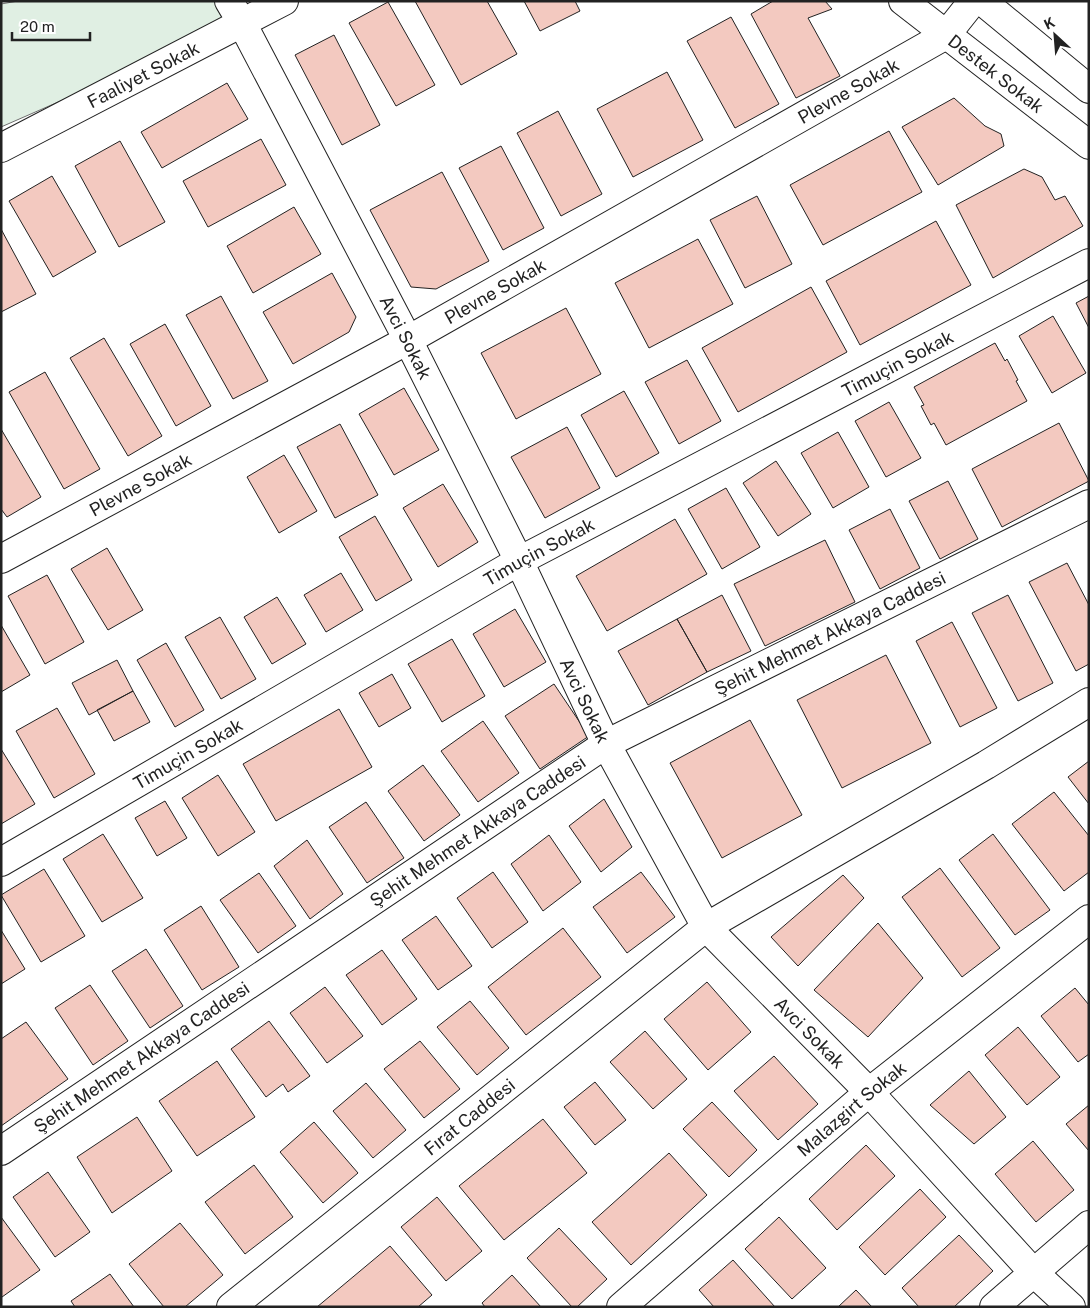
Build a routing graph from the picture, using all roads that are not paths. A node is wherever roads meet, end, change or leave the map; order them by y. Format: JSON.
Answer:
{"nodes":[{"id":1,"x":284,"y":1,"type":"edge"},
{"id":2,"x":903,"y":1,"type":"edge"},
{"id":3,"x":973,"y":1,"type":"edge"},
{"id":4,"x":982,"y":1,"type":"edge"},
{"id":5,"x":236,"y":12,"type":"edge"},
{"id":6,"x":946,"y":35,"type":"junction"},
{"id":7,"x":1089,"y":89,"type":"edge"},
{"id":8,"x":1089,"y":145,"type":"edge"},
{"id":9,"x":1,"y":148,"type":"edge"},
{"id":10,"x":1089,"y":263,"type":"edge"},
{"id":11,"x":408,"y":340,"type":"junction"},
{"id":12,"x":1089,"y":504,"type":"edge"},
{"id":13,"x":1,"y":559,"type":"edge"},
{"id":14,"x":519,"y":561,"type":"junction"},
{"id":15,"x":1089,"y":702,"type":"edge"},
{"id":16,"x":606,"y":744,"type":"junction"},
{"id":17,"x":1,"y":862,"type":"edge"},
{"id":18,"x":1089,"y":919,"type":"edge"},
{"id":19,"x":706,"y":927,"type":"junction"},
{"id":20,"x":869,"y":1092,"type":"junction"},
{"id":21,"x":1,"y":1151,"type":"edge"},
{"id":22,"x":1089,"y":1225,"type":"edge"},
{"id":23,"x":1033,"y":1272,"type":"junction"},
{"id":24,"x":231,"y":1307,"type":"edge"},
{"id":25,"x":622,"y":1307,"type":"edge"},
{"id":26,"x":994,"y":1307,"type":"edge"},
{"id":27,"x":1071,"y":1307,"type":"edge"}],
"edges":[{"from":1,"to":5,"type":"street","name":"Faaliyet Sokak"},
{"from":2,"to":6,"type":"street","name":"Destek Sokak"},
{"from":3,"to":6,"type":"street","name":"Plevne Sokak"},
{"from":4,"to":7,"type":"street"},
{"from":5,"to":9,"type":"street","name":"Faaliyet Sokak"},
{"from":5,"to":11,"type":"street","name":"Avci Sokak"},
{"from":6,"to":8,"type":"street","name":"Destek Sokak"},
{"from":6,"to":11,"type":"street","name":"Plevne Sokak"},
{"from":10,"to":14,"type":"street","name":"Timuçin Sokak"},
{"from":11,"to":13,"type":"street","name":"Plevne Sokak"},
{"from":11,"to":14,"type":"street","name":"Avci Sokak"},
{"from":12,"to":16,"type":"street","name":"Şehit Mehmet Akkaya Caddesi"},
{"from":14,"to":16,"type":"street","name":"Avci Sokak"},
{"from":14,"to":17,"type":"street","name":"Timuçin Sokak"},
{"from":15,"to":19,"type":"street","name":"Fırat Caddesi"},
{"from":16,"to":19,"type":"street","name":"Avci Sokak"},
{"from":16,"to":21,"type":"street","name":"Şehit Mehmet Akkaya Caddesi"},
{"from":18,"to":20,"type":"street","name":"Malazgirt Sokak"},
{"from":19,"to":20,"type":"street","name":"Avci Sokak"},
{"from":19,"to":24,"type":"street","name":"Fırat Caddesi"},
{"from":20,"to":23,"type":"street","name":"Avci Sokak"},
{"from":20,"to":25,"type":"street","name":"Malazgirt Sokak"},
{"from":22,"to":23,"type":"street"},
{"from":23,"to":26,"type":"street"},
{"from":23,"to":27,"type":"street","name":"Avci Sokak"}]}
